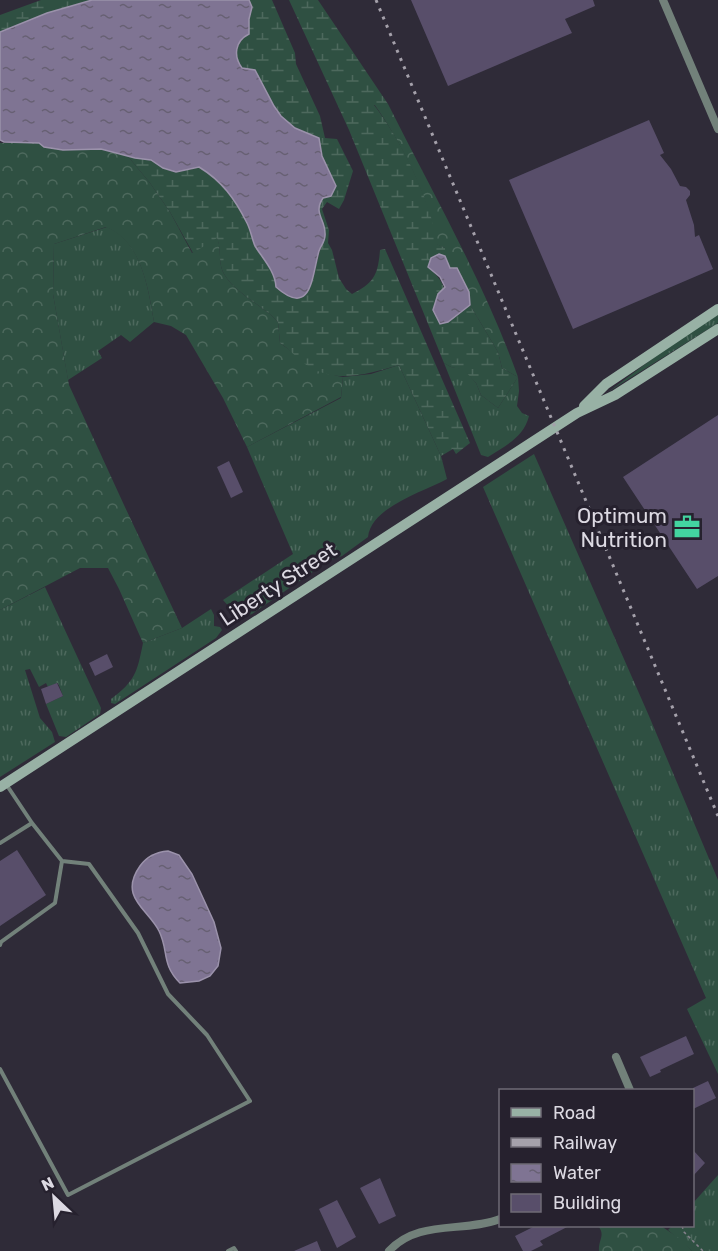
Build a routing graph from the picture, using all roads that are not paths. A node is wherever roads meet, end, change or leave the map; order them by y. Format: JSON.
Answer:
{"nodes":[{"id":1,"x":663,"y":0,"type":"edge"},
{"id":2,"x":718,"y":129,"type":"edge"},
{"id":3,"x":718,"y":309,"type":"edge"},
{"id":4,"x":718,"y":329,"type":"edge"},
{"id":5,"x":577,"y":413,"type":"junction"},
{"id":6,"x":3,"y":785,"type":"edge"},
{"id":7,"x":32,"y":823,"type":"junction"},
{"id":8,"x":0,"y":843,"type":"edge"},
{"id":9,"x":62,"y":861,"type":"junction"},
{"id":10,"x":0,"y":945,"type":"edge"},
{"id":11,"x":616,"y":1057,"type":"dead end"},
{"id":12,"x":0,"y":1069,"type":"edge"},
{"id":13,"x":630,"y":1089,"type":"edge"},
{"id":14,"x":499,"y":1220,"type":"edge"},
{"id":15,"x":228,"y":1251,"type":"edge"},
{"id":16,"x":236,"y":1251,"type":"edge"},
{"id":17,"x":389,"y":1251,"type":"edge"}],
"edges":[{"from":1,"to":2,"type":"street"},
{"from":3,"to":5,"type":"street","name":"Liberty Street"},
{"from":4,"to":5,"type":"street","name":"Liberty Street"},
{"from":5,"to":6,"type":"street","name":"Liberty Street"},
{"from":6,"to":7,"type":"lane"},
{"from":7,"to":8,"type":"lane"},
{"from":7,"to":9,"type":"lane"},
{"from":9,"to":10,"type":"lane"},
{"from":9,"to":12,"type":"lane"},
{"from":11,"to":13,"type":"street"},
{"from":14,"to":17,"type":"street"},
{"from":15,"to":16,"type":"lane"}]}
